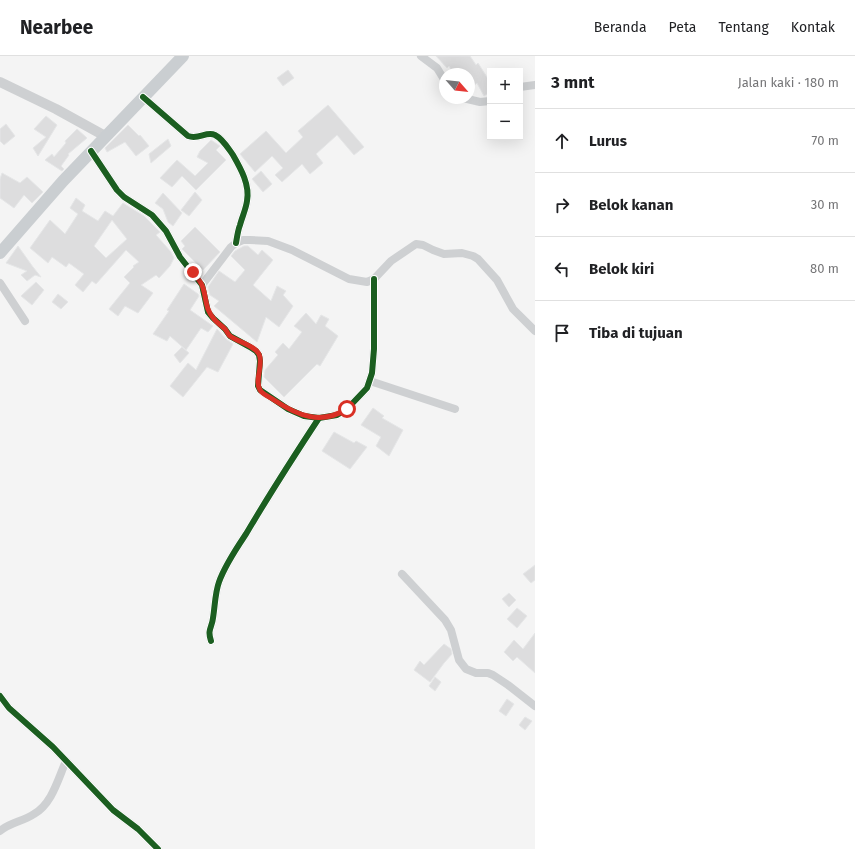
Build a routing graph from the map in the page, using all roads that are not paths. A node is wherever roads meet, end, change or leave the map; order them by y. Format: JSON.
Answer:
{"nodes":[{"id":1,"x":183,"y":56,"type":"edge"},
{"id":2,"x":421,"y":56,"type":"edge"},
{"id":3,"x":439,"y":71,"type":"edge"},
{"id":4,"x":0,"y":82,"type":"edge"},
{"id":5,"x":535,"y":85,"type":"edge"},
{"id":6,"x":523,"y":87,"type":"edge"},
{"id":7,"x":143,"y":97,"type":"junction"},
{"id":8,"x":475,"y":101,"type":"edge"},
{"id":9,"x":487,"y":101,"type":"edge"},
{"id":10,"x":105,"y":136,"type":"junction"},
{"id":11,"x":91,"y":151,"type":"junction"},
{"id":12,"x":236,"y":243,"type":"junction"},
{"id":13,"x":2,"y":248,"type":"edge"},
{"id":14,"x":374,"y":279,"type":"junction"},
{"id":15,"x":0,"y":283,"type":"edge"},
{"id":16,"x":202,"y":285,"type":"junction"},
{"id":17,"x":25,"y":321,"type":"dead end"},
{"id":18,"x":535,"y":330,"type":"edge"},
{"id":19,"x":370,"y":381,"type":"junction"},
{"id":20,"x":455,"y":409,"type":"dead end"},
{"id":21,"x":319,"y":418,"type":"junction"},
{"id":22,"x":402,"y":574,"type":"dead end"},
{"id":23,"x":211,"y":641,"type":"dead end"},
{"id":24,"x":0,"y":696,"type":"edge"},
{"id":25,"x":535,"y":706,"type":"edge"},
{"id":26,"x":66,"y":761,"type":"junction"},
{"id":27,"x":0,"y":832,"type":"edge"},
{"id":28,"x":158,"y":849,"type":"edge"}],
"edges":[{"from":1,"to":7,"type":"main road"},
{"from":2,"to":3,"type":"street"},
{"from":4,"to":10,"type":"street"},
{"from":5,"to":6,"type":"street"},
{"from":7,"to":10,"type":"main road"},
{"from":7,"to":12,"type":"street"},
{"from":8,"to":9,"type":"street"},
{"from":10,"to":11,"type":"main road"},
{"from":11,"to":13,"type":"main road"},
{"from":11,"to":16,"type":"street"},
{"from":12,"to":14,"type":"street"},
{"from":12,"to":16,"type":"street"},
{"from":14,"to":18,"type":"street"},
{"from":14,"to":19,"type":"street"},
{"from":15,"to":17,"type":"street"},
{"from":16,"to":21,"type":"street"},
{"from":19,"to":20,"type":"street"},
{"from":19,"to":21,"type":"street"},
{"from":21,"to":23,"type":"street"},
{"from":22,"to":25,"type":"street"},
{"from":24,"to":26,"type":"street"},
{"from":26,"to":27,"type":"street"},
{"from":26,"to":28,"type":"street"}]}
